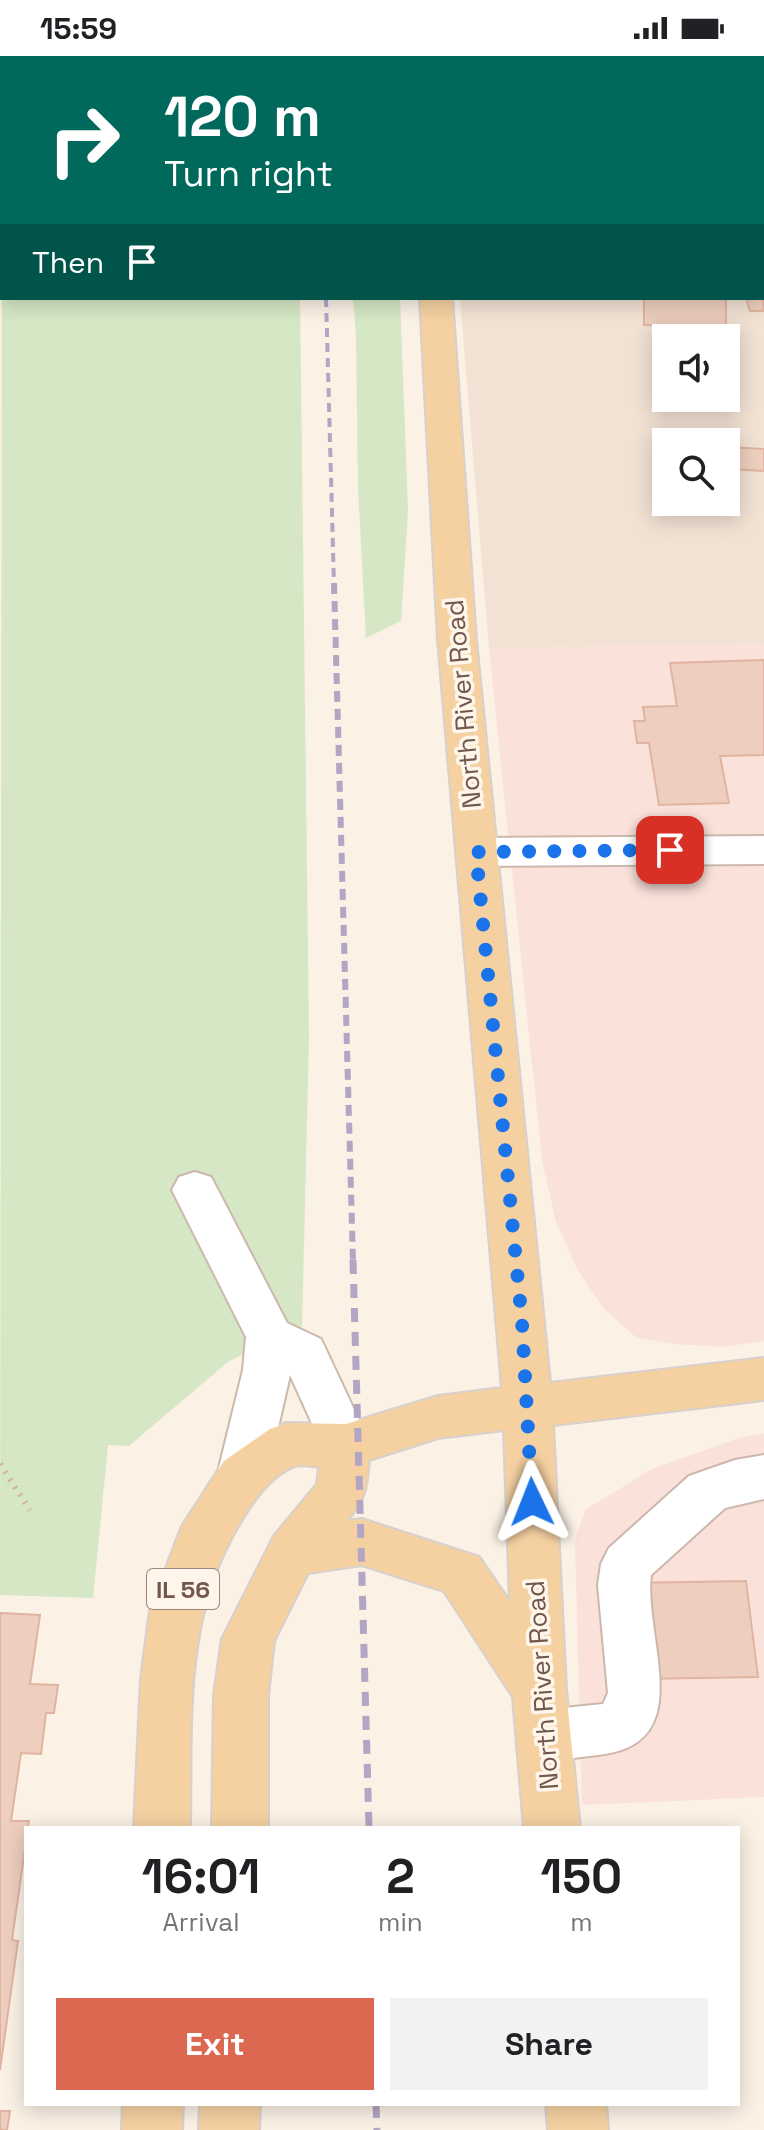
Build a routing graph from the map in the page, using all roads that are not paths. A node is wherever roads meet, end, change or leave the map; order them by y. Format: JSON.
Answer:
{"nodes":[{"id":1,"x":436,"y":300,"type":"edge"},
{"id":2,"x":764,"y":850,"type":"edge"},
{"id":3,"x":476,"y":852,"type":"junction"},
{"id":4,"x":195,"y":1190,"type":"dead end"},
{"id":5,"x":270,"y":1337,"type":"junction"},
{"id":6,"x":764,"y":1379,"type":"edge"},
{"id":7,"x":528,"y":1408,"type":"junction"},
{"id":8,"x":346,"y":1446,"type":"junction"},
{"id":9,"x":242,"y":1476,"type":"junction"},
{"id":10,"x":764,"y":1477,"type":"edge"},
{"id":11,"x":292,"y":1552,"type":"junction"},
{"id":12,"x":541,"y":1713,"type":"junction"},
{"id":13,"x":162,"y":1826,"type":"edge"},
{"id":14,"x":240,"y":1826,"type":"edge"},
{"id":15,"x":552,"y":1826,"type":"edge"},
{"id":16,"x":153,"y":2106,"type":"edge"},
{"id":17,"x":230,"y":2106,"type":"edge"},
{"id":18,"x":576,"y":2106,"type":"edge"},
{"id":19,"x":152,"y":2130,"type":"edge"},
{"id":20,"x":229,"y":2130,"type":"edge"},
{"id":21,"x":578,"y":2130,"type":"edge"}],
"edges":[{"from":1,"to":3,"type":"main road","name":"North River Road"},
{"from":2,"to":3,"type":"lane"},
{"from":3,"to":7,"type":"main road","name":"North River Road"},
{"from":4,"to":5,"type":"lane"},
{"from":5,"to":8,"type":"lane"},
{"from":5,"to":9,"type":"lane"},
{"from":6,"to":7,"type":"main road","number":"IL 56"},
{"from":7,"to":8,"type":"main road","number":"IL 56"},
{"from":7,"to":12,"type":"main road","name":"North River Road"},
{"from":8,"to":9,"type":"main road","number":"IL 56"},
{"from":8,"to":11,"type":"main road"},
{"from":9,"to":13,"type":"main road","number":"IL 56"},
{"from":10,"to":12,"type":"lane"},
{"from":11,"to":12,"type":"main road"},
{"from":11,"to":14,"type":"main road"},
{"from":12,"to":15,"type":"main road","name":"North River Road"},
{"from":16,"to":19,"type":"main road"},
{"from":17,"to":20,"type":"main road"},
{"from":18,"to":21,"type":"main road"}]}
